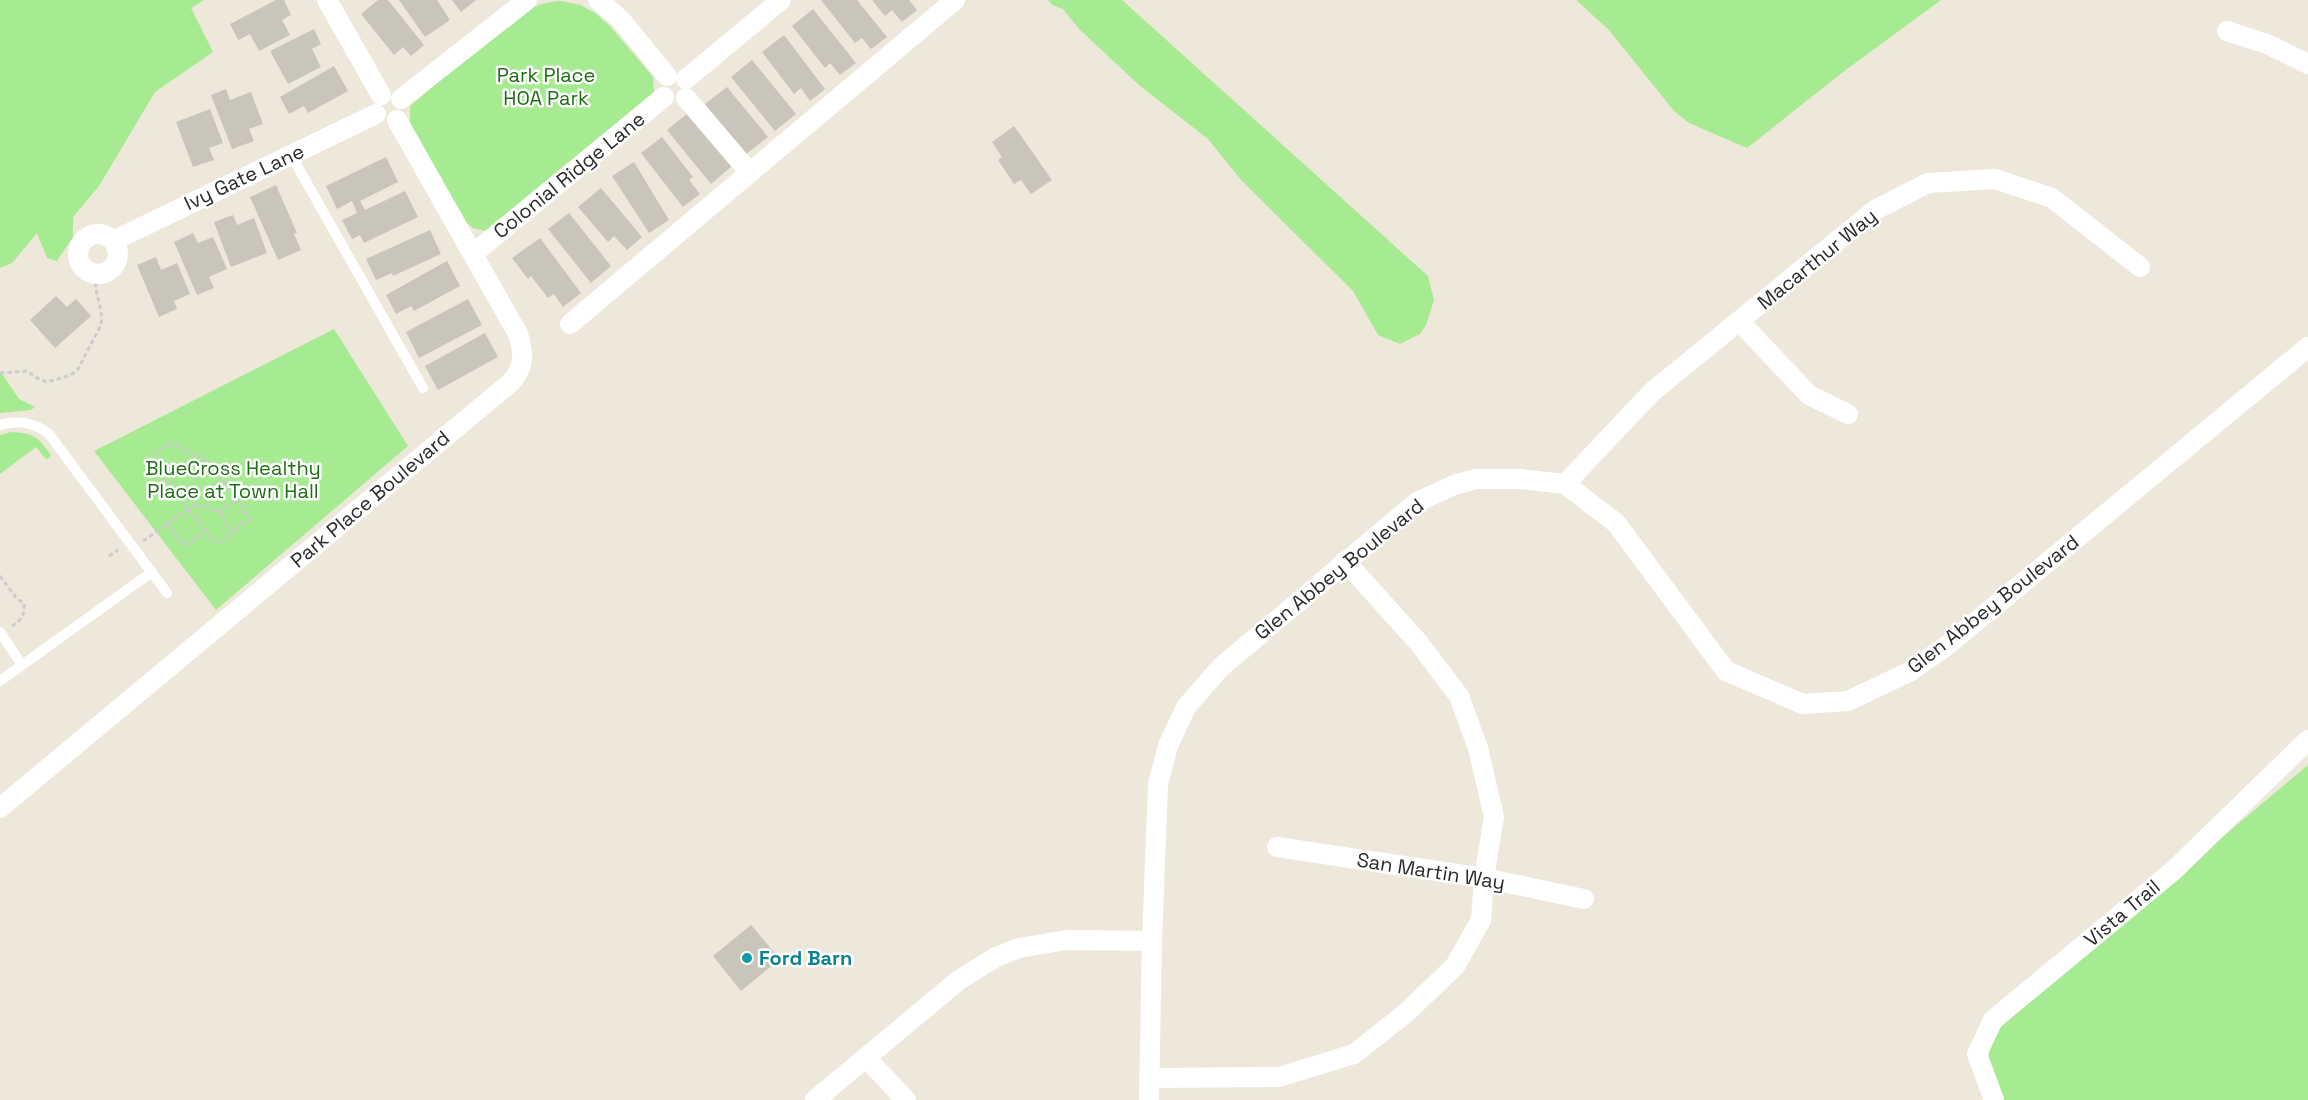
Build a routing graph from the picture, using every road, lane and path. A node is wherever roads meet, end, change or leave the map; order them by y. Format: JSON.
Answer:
{"nodes":[{"id":1,"x":527,"y":0,"type":"edge"},
{"id":2,"x":598,"y":0,"type":"edge"},
{"id":3,"x":955,"y":0,"type":"edge"},
{"id":4,"x":334,"y":3,"type":"edge"},
{"id":5,"x":770,"y":3,"type":"edge"},
{"id":6,"x":2227,"y":32,"type":"dead end"},
{"id":7,"x":2308,"y":64,"type":"edge"},
{"id":8,"x":680,"y":84,"type":"junction"},
{"id":9,"x":401,"y":99,"type":"junction"},
{"id":10,"x":378,"y":104,"type":"junction"},
{"id":11,"x":397,"y":120,"type":"junction"},
{"id":12,"x":291,"y":155,"type":"junction"},
{"id":13,"x":750,"y":173,"type":"junction"},
{"id":14,"x":113,"y":241,"type":"junction"},
{"id":15,"x":474,"y":253,"type":"junction"},
{"id":16,"x":2140,"y":267,"type":"dead end"},
{"id":17,"x":96,"y":273,"type":"junction"},
{"id":18,"x":1740,"y":322,"type":"junction"},
{"id":19,"x":570,"y":324,"type":"dead end"},
{"id":20,"x":2308,"y":347,"type":"edge"},
{"id":21,"x":0,"y":373,"type":"edge"},
{"id":22,"x":423,"y":388,"type":"dead end"},
{"id":23,"x":1848,"y":414,"type":"dead end"},
{"id":24,"x":0,"y":424,"type":"edge"},
{"id":25,"x":1565,"y":484,"type":"junction"},
{"id":26,"x":237,"y":499,"type":"junction"},
{"id":27,"x":188,"y":508,"type":"junction"},
{"id":28,"x":219,"y":512,"type":"junction"},
{"id":29,"x":167,"y":523,"type":"junction"},
{"id":30,"x":206,"y":531,"type":"junction"},
{"id":31,"x":232,"y":534,"type":"junction"},
{"id":32,"x":132,"y":545,"type":"junction"},
{"id":33,"x":110,"y":556,"type":"dead end"},
{"id":34,"x":1345,"y":561,"type":"junction"},
{"id":35,"x":152,"y":572,"type":"junction"},
{"id":36,"x":0,"y":576,"type":"edge"},
{"id":37,"x":167,"y":593,"type":"dead end"},
{"id":38,"x":0,"y":633,"type":"edge"},
{"id":39,"x":22,"y":665,"type":"junction"},
{"id":40,"x":0,"y":681,"type":"edge"},
{"id":41,"x":2308,"y":740,"type":"edge"},
{"id":42,"x":0,"y":808,"type":"edge"},
{"id":43,"x":1277,"y":847,"type":"dead end"},
{"id":44,"x":1484,"y":878,"type":"junction"},
{"id":45,"x":1584,"y":899,"type":"dead end"},
{"id":46,"x":1152,"y":941,"type":"junction"},
{"id":47,"x":866,"y":1058,"type":"junction"},
{"id":48,"x":1150,"y":1078,"type":"junction"},
{"id":49,"x":815,"y":1100,"type":"edge"},
{"id":50,"x":906,"y":1100,"type":"edge"},
{"id":51,"x":1149,"y":1100,"type":"edge"},
{"id":52,"x":1994,"y":1100,"type":"edge"}],
"edges":[{"from":1,"to":9,"type":"street"},
{"from":2,"to":8,"type":"street"},
{"from":3,"to":13,"type":"street"},
{"from":4,"to":10,"type":"street"},
{"from":5,"to":8,"type":"street"},
{"from":6,"to":7,"type":"street"},
{"from":8,"to":13,"type":"street"},
{"from":8,"to":15,"type":"street","name":"Colonial Ridge Lane"},
{"from":9,"to":10,"type":"street"},
{"from":9,"to":11,"type":"street"},
{"from":10,"to":11,"type":"street"},
{"from":10,"to":12,"type":"street","name":"Ivy Gate Lane"},
{"from":11,"to":15,"type":"street","name":"Park Place Boulevard"},
{"from":12,"to":14,"type":"street","name":"Ivy Gate Lane"},
{"from":12,"to":22,"type":"lane"},
{"from":13,"to":19,"type":"street"},
{"from":14,"to":17,"type":"street"},
{"from":14,"to":17,"type":"street"},
{"from":15,"to":42,"type":"street","name":"Park Place Boulevard"},
{"from":16,"to":18,"type":"street","name":"Macarthur Way"},
{"from":17,"to":21,"type":"path"},
{"from":18,"to":23,"type":"street"},
{"from":18,"to":25,"type":"street","name":"Macarthur Way"},
{"from":20,"to":25,"type":"street","name":"Glen Abbey Boulevard"},
{"from":24,"to":32,"type":"lane"},
{"from":25,"to":34,"type":"street","name":"Glen Abbey Boulevard"},
{"from":26,"to":27,"type":"path"},
{"from":26,"to":28,"type":"path"},
{"from":26,"to":31,"type":"path"},
{"from":27,"to":28,"type":"path"},
{"from":27,"to":29,"type":"path"},
{"from":27,"to":30,"type":"path"},
{"from":28,"to":31,"type":"path"},
{"from":29,"to":30,"type":"path"},
{"from":29,"to":32,"type":"path"},
{"from":30,"to":31,"type":"path"},
{"from":32,"to":33,"type":"path"},
{"from":32,"to":35,"type":"lane"},
{"from":34,"to":44,"type":"street"},
{"from":34,"to":46,"type":"street","name":"Glen Abbey Boulevard"},
{"from":35,"to":37,"type":"lane"},
{"from":35,"to":39,"type":"lane"},
{"from":36,"to":38,"type":"path"},
{"from":38,"to":39,"type":"lane"},
{"from":39,"to":40,"type":"lane"},
{"from":41,"to":52,"type":"street","name":"Vista Trail"},
{"from":43,"to":44,"type":"street","name":"San Martin Way"},
{"from":44,"to":45,"type":"street","name":"San Martin Way"},
{"from":44,"to":48,"type":"street"},
{"from":46,"to":47,"type":"street"},
{"from":46,"to":48,"type":"street","name":"Glen Abbey Boulevard"},
{"from":47,"to":49,"type":"street"},
{"from":47,"to":50,"type":"street"},
{"from":48,"to":51,"type":"street","name":"Glen Abbey Boulevard"}]}
